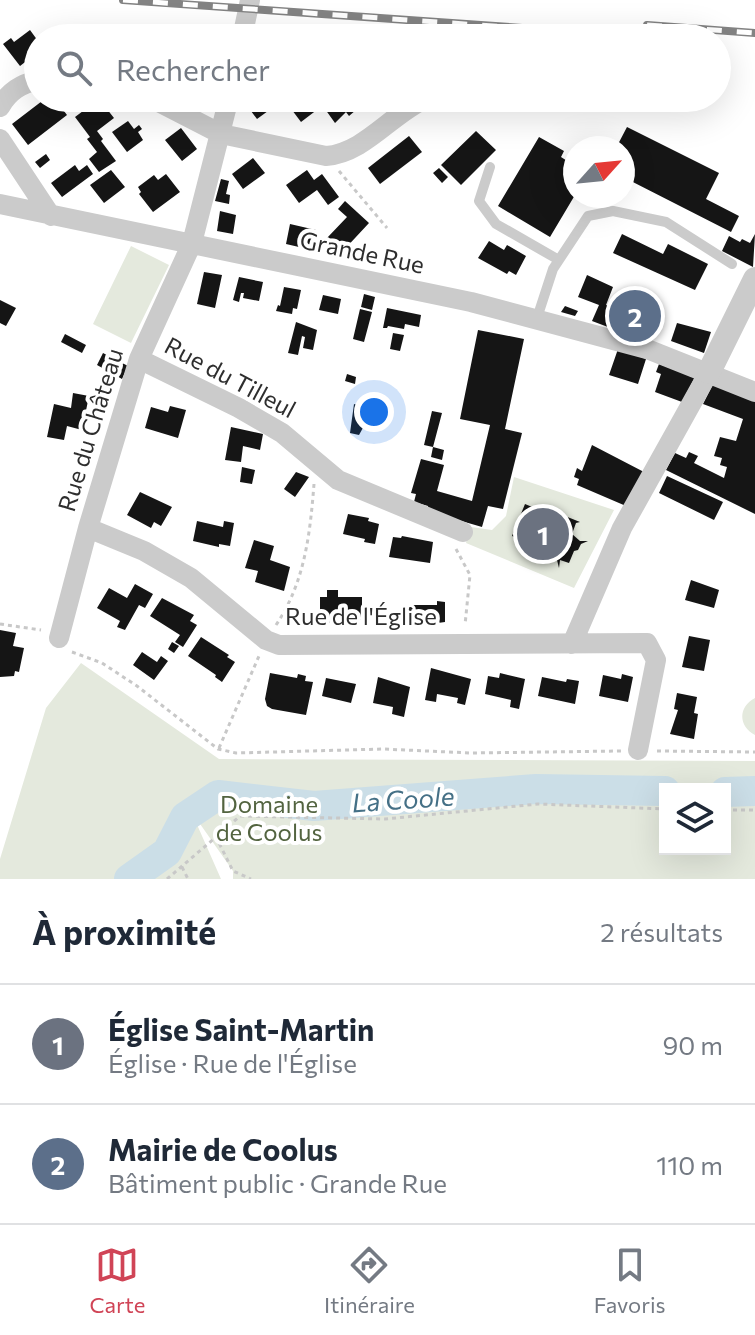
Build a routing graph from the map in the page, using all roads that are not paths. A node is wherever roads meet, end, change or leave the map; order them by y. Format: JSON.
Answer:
{"nodes":[{"id":1,"x":250,"y":0,"type":"edge"},
{"id":2,"x":245,"y":24,"type":"edge"},
{"id":3,"x":24,"y":84,"type":"edge"},
{"id":4,"x":0,"y":107,"type":"edge"},
{"id":5,"x":178,"y":112,"type":"edge"},
{"id":6,"x":226,"y":112,"type":"edge"},
{"id":7,"x":402,"y":112,"type":"edge"},
{"id":8,"x":221,"y":134,"type":"junction"},
{"id":9,"x":0,"y":139,"type":"edge"},
{"id":10,"x":490,"y":167,"type":"dead end"},
{"id":11,"x":0,"y":204,"type":"edge"},
{"id":12,"x":51,"y":216,"type":"junction"},
{"id":13,"x":192,"y":243,"type":"junction"},
{"id":14,"x":559,"y":260,"type":"junction"},
{"id":15,"x":732,"y":264,"type":"dead end"},
{"id":16,"x":755,"y":279,"type":"edge"},
{"id":17,"x":537,"y":318,"type":"junction"},
{"id":18,"x":139,"y":359,"type":"junction"},
{"id":19,"x":709,"y":372,"type":"junction"},
{"id":20,"x":755,"y":392,"type":"edge"},
{"id":21,"x":88,"y":528,"type":"junction"},
{"id":22,"x":463,"y":532,"type":"dead end"},
{"id":23,"x":60,"y":634,"type":"road end"},
{"id":24,"x":572,"y":644,"type":"junction"},
{"id":25,"x":638,"y":750,"type":"road end"}],
"edges":[{"from":1,"to":2,"type":"street"},
{"from":3,"to":4,"type":"street"},
{"from":5,"to":8,"type":"street"},
{"from":6,"to":8,"type":"street","name":"Rue du Château"},
{"from":7,"to":8,"type":"street"},
{"from":8,"to":13,"type":"street","name":"Rue du Château"},
{"from":9,"to":12,"type":"street"},
{"from":10,"to":14,"type":"lane"},
{"from":11,"to":12,"type":"street","name":"Grande Rue"},
{"from":12,"to":13,"type":"street","name":"Grande Rue"},
{"from":13,"to":17,"type":"street","name":"Grande Rue"},
{"from":13,"to":18,"type":"street","name":"Rue du Château"},
{"from":14,"to":15,"type":"lane"},
{"from":14,"to":17,"type":"lane"},
{"from":16,"to":19,"type":"street"},
{"from":17,"to":19,"type":"street","name":"Grande Rue"},
{"from":18,"to":21,"type":"street","name":"Rue du Château"},
{"from":18,"to":22,"type":"street","name":"Rue du Tilleul"},
{"from":19,"to":20,"type":"street","name":"Grande Rue"},
{"from":19,"to":24,"type":"street"},
{"from":21,"to":23,"type":"street","name":"Rue du Château"},
{"from":21,"to":24,"type":"street","name":"Rue de l'Église"},
{"from":24,"to":25,"type":"street","name":"Rue de l'Église"}]}
